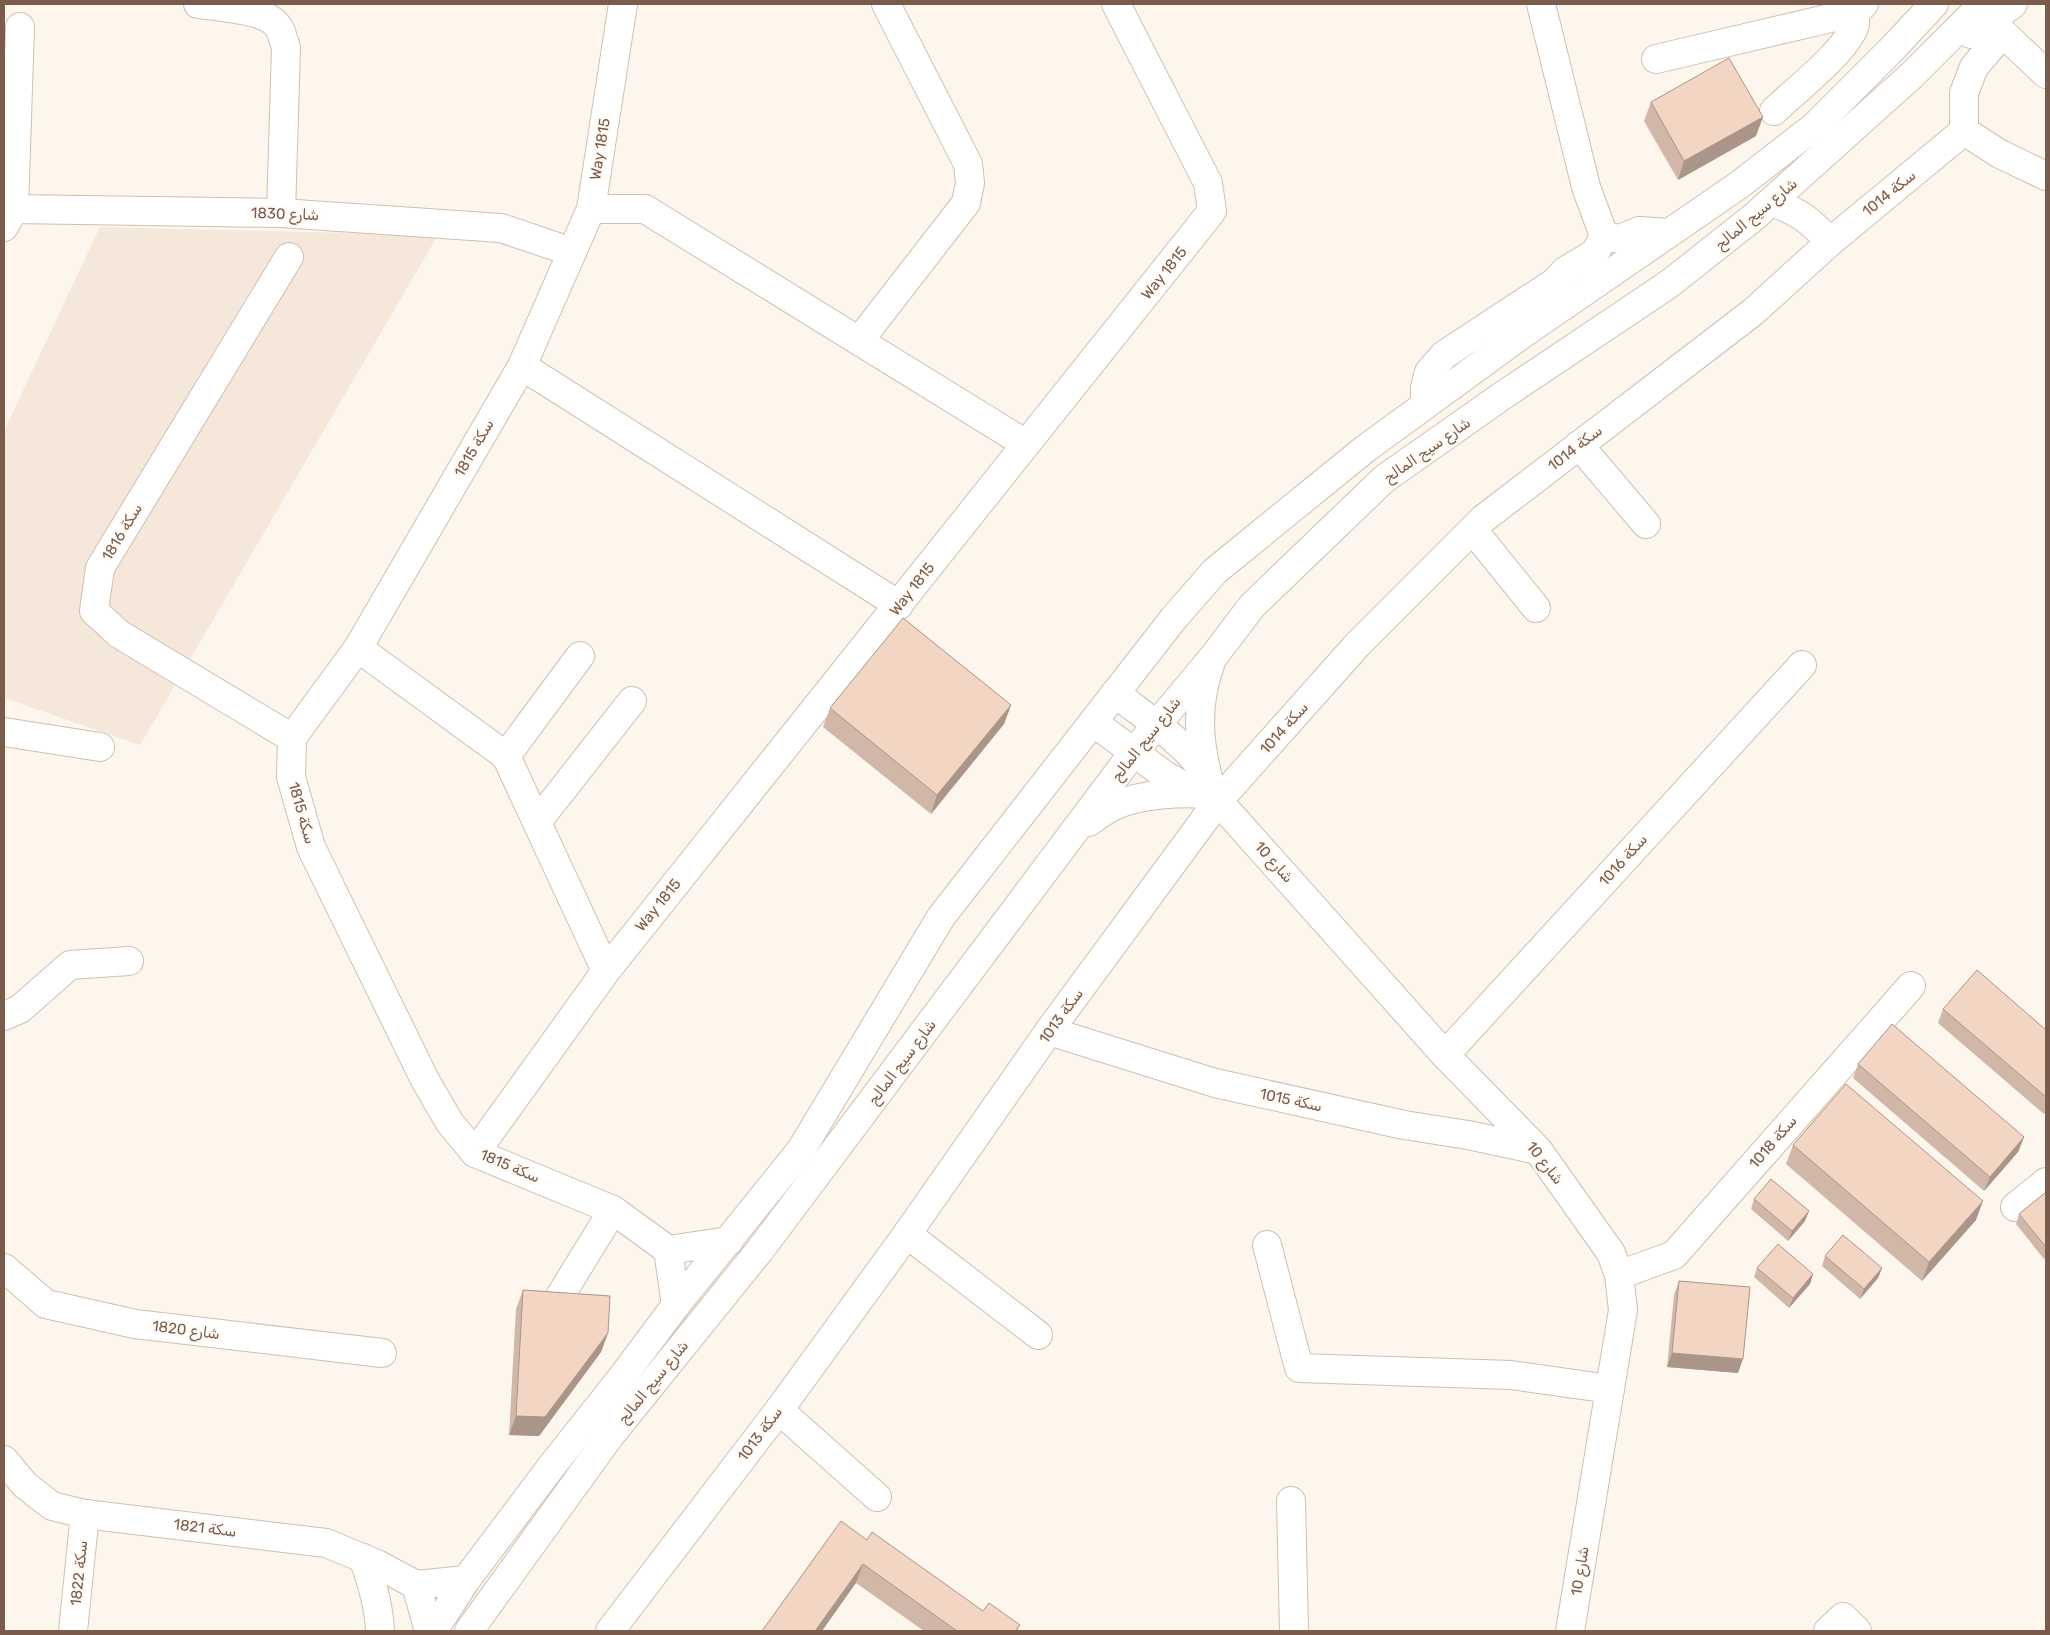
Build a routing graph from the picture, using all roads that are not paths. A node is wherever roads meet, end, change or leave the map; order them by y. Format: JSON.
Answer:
{"nodes":[{"id":1,"x":198,"y":4,"type":"edge"},
{"id":2,"x":623,"y":4,"type":"edge"},
{"id":3,"x":886,"y":4,"type":"edge"},
{"id":4,"x":1116,"y":4,"type":"edge"},
{"id":5,"x":1541,"y":4,"type":"edge"},
{"id":6,"x":1934,"y":4,"type":"edge"},
{"id":7,"x":1983,"y":4,"type":"edge"},
{"id":8,"x":2013,"y":4,"type":"edge"},
{"id":9,"x":1858,"y":7,"type":"edge"},
{"id":10,"x":20,"y":27,"type":"dead end"},
{"id":11,"x":1656,"y":59,"type":"dead end"},
{"id":12,"x":2046,"y":74,"type":"edge"},
{"id":13,"x":1912,"y":75,"type":"junction"},
{"id":14,"x":1774,"y":111,"type":"dead end"},
{"id":15,"x":1964,"y":131,"type":"junction"},
{"id":16,"x":2046,"y":176,"type":"edge"},
{"id":17,"x":1772,"y":202,"type":"junction"},
{"id":18,"x":591,"y":209,"type":"junction"},
{"id":19,"x":281,"y":213,"type":"junction"},
{"id":20,"x":7,"y":215,"type":"edge"},
{"id":21,"x":1669,"y":233,"type":"junction"},
{"id":22,"x":1604,"y":236,"type":"junction"},
{"id":23,"x":1830,"y":242,"type":"junction"},
{"id":24,"x":572,"y":252,"type":"junction"},
{"id":25,"x":288,"y":257,"type":"dead end"},
{"id":26,"x":555,"y":287,"type":"joint"},
{"id":27,"x":1559,"y":294,"type":"junction"},
{"id":28,"x":859,"y":341,"type":"junction"},
{"id":29,"x":522,"y":366,"type":"junction"},
{"id":30,"x":1026,"y":444,"type":"junction"},
{"id":31,"x":1579,"y":445,"type":"junction"},
{"id":32,"x":1646,"y":524,"type":"dead end"},
{"id":33,"x":1473,"y":530,"type":"junction"},
{"id":34,"x":899,"y":605,"type":"junction"},
{"id":35,"x":1536,"y":608,"type":"dead end"},
{"id":36,"x":358,"y":648,"type":"junction"},
{"id":37,"x":580,"y":656,"type":"dead end"},
{"id":38,"x":1214,"y":656,"type":"junction"},
{"id":39,"x":1802,"y":664,"type":"dead end"},
{"id":40,"x":1115,"y":693,"type":"junction"},
{"id":41,"x":632,"y":701,"type":"dead end"},
{"id":42,"x":1093,"y":722,"type":"junction"},
{"id":43,"x":1156,"y":725,"type":"junction"},
{"id":44,"x":4,"y":732,"type":"edge"},
{"id":45,"x":292,"y":738,"type":"junction"},
{"id":46,"x":100,"y":747,"type":"dead end"},
{"id":47,"x":1133,"y":753,"type":"junction"},
{"id":48,"x":506,"y":756,"type":"junction"},
{"id":49,"x":1209,"y":791,"type":"junction"},
{"id":50,"x":537,"y":822,"type":"junction"},
{"id":51,"x":1075,"y":831,"type":"junction"},
{"id":52,"x":129,"y":960,"type":"dead end"},
{"id":53,"x":606,"y":971,"type":"junction"},
{"id":54,"x":1911,"y":986,"type":"dead end"},
{"id":55,"x":4,"y":1016,"type":"edge"},
{"id":56,"x":1049,"y":1032,"type":"junction"},
{"id":57,"x":1445,"y":1055,"type":"junction"},
{"id":58,"x":1538,"y":1150,"type":"junction"},
{"id":59,"x":475,"y":1153,"type":"junction"},
{"id":60,"x":2046,"y":1182,"type":"edge"},
{"id":61,"x":2015,"y":1207,"type":"dead end"},
{"id":62,"x":613,"y":1210,"type":"junction"},
{"id":63,"x":907,"y":1234,"type":"junction"},
{"id":64,"x":729,"y":1241,"type":"junction"},
{"id":65,"x":1267,"y":1245,"type":"dead end"},
{"id":66,"x":668,"y":1250,"type":"junction"},
{"id":67,"x":4,"y":1268,"type":"edge"},
{"id":68,"x":1619,"y":1274,"type":"junction"},
{"id":69,"x":558,"y":1300,"type":"edge"},
{"id":70,"x":676,"y":1305,"type":"junction"},
{"id":71,"x":1038,"y":1335,"type":"dead end"},
{"id":72,"x":382,"y":1352,"type":"dead end"},
{"id":73,"x":1610,"y":1389,"type":"junction"},
{"id":74,"x":779,"y":1410,"type":"junction"},
{"id":75,"x":4,"y":1460,"type":"edge"},
{"id":76,"x":877,"y":1497,"type":"dead end"},
{"id":77,"x":1291,"y":1501,"type":"dead end"},
{"id":78,"x":85,"y":1514,"type":"junction"},
{"id":79,"x":363,"y":1558,"type":"junction"},
{"id":80,"x":466,"y":1580,"type":"junction"},
{"id":81,"x":416,"y":1585,"type":"junction"},
{"id":82,"x":74,"y":1631,"type":"edge"},
{"id":83,"x":380,"y":1631,"type":"edge"},
{"id":84,"x":429,"y":1631,"type":"edge"},
{"id":85,"x":433,"y":1631,"type":"edge"},
{"id":86,"x":469,"y":1631,"type":"edge"},
{"id":87,"x":610,"y":1631,"type":"edge"},
{"id":88,"x":1294,"y":1631,"type":"edge"},
{"id":89,"x":1570,"y":1631,"type":"edge"},
{"id":90,"x":1828,"y":1631,"type":"edge"},
{"id":91,"x":1857,"y":1631,"type":"edge"}],
"edges":[{"from":1,"to":19,"type":"street"},
{"from":2,"to":18,"type":"street","name":"Way 1815"},
{"from":3,"to":28,"type":"street"},
{"from":4,"to":30,"type":"street","name":"Way 1815"},
{"from":5,"to":22,"type":"street"},
{"from":6,"to":21,"type":"street","name":"شارع سيح المالح"},
{"from":7,"to":13,"type":"street","name":"شارع سيح المالح"},
{"from":8,"to":13,"type":"street"},
{"from":9,"to":11,"type":"street"},
{"from":9,"to":14,"type":"street"},
{"from":10,"to":20,"type":"street"},
{"from":12,"to":15,"type":"street"},
{"from":13,"to":17,"type":"street","name":"شارع سيح المالح"},
{"from":15,"to":16,"type":"street"},
{"from":15,"to":23,"type":"street","name":"سكة 1014"},
{"from":17,"to":23,"type":"street"},
{"from":17,"to":38,"type":"street","name":"شارع سيح المالح"},
{"from":18,"to":24,"type":"street","name":"Way 1815"},
{"from":18,"to":28,"type":"street"},
{"from":19,"to":20,"type":"street","name":"1830 شارع"},
{"from":19,"to":24,"type":"street","name":"1830 شارع"},
{"from":21,"to":22,"type":"street"},
{"from":21,"to":27,"type":"street","name":"شارع سيح المالح"},
{"from":22,"to":27,"type":"street"},
{"from":23,"to":31,"type":"street","name":"سكة 1014"},
{"from":24,"to":26,"type":"street","name":"Way 1815"},
{"from":25,"to":45,"type":"street","name":"سكة 1816"},
{"from":26,"to":29,"type":"street","name":"سكة 1815"},
{"from":27,"to":40,"type":"street","name":"شارع سيح المالح"},
{"from":28,"to":30,"type":"street"},
{"from":29,"to":34,"type":"street"},
{"from":29,"to":36,"type":"street","name":"سكة 1815"},
{"from":30,"to":34,"type":"street","name":"Way 1815"},
{"from":31,"to":32,"type":"street"},
{"from":31,"to":33,"type":"street","name":"سكة 1014"},
{"from":33,"to":35,"type":"street"},
{"from":33,"to":49,"type":"street","name":"سكة 1014"},
{"from":34,"to":53,"type":"street","name":"Way 1815"},
{"from":36,"to":45,"type":"street","name":"سكة 1815"},
{"from":36,"to":48,"type":"street"},
{"from":37,"to":48,"type":"street"},
{"from":38,"to":43,"type":"street","name":"شارع سيح المالح"},
{"from":38,"to":49,"type":"street"},
{"from":39,"to":57,"type":"street","name":"سكة 1016"},
{"from":40,"to":42,"type":"street","name":"شارع سيح المالح"},
{"from":40,"to":43,"type":"street","name":"شارع 10"},
{"from":41,"to":50,"type":"street"},
{"from":42,"to":47,"type":"street"},
{"from":42,"to":64,"type":"street","name":"شارع سيح المالح"},
{"from":43,"to":47,"type":"street","name":"شارع سيح المالح"},
{"from":43,"to":49,"type":"street","name":"شارع 10"},
{"from":44,"to":46,"type":"street"},
{"from":45,"to":59,"type":"street","name":"سكة 1815"},
{"from":47,"to":49,"type":"street"},
{"from":47,"to":51,"type":"street","name":"شارع سيح المالح"},
{"from":48,"to":50,"type":"street"},
{"from":49,"to":51,"type":"street"},
{"from":49,"to":56,"type":"street","name":"سكة 1013"},
{"from":49,"to":57,"type":"street","name":"شارع 10"},
{"from":50,"to":53,"type":"street"},
{"from":51,"to":86,"type":"street","name":"شارع سيح المالح"},
{"from":52,"to":55,"type":"street"},
{"from":53,"to":59,"type":"street","name":"Way 1815"},
{"from":54,"to":68,"type":"street","name":"سكة 1018"},
{"from":56,"to":58,"type":"street","name":"سكة 1015"},
{"from":56,"to":63,"type":"street","name":"سكة 1013"},
{"from":57,"to":58,"type":"street","name":"شارع 10"},
{"from":58,"to":68,"type":"street","name":"شارع 10"},
{"from":59,"to":62,"type":"street","name":"سكة 1815"},
{"from":60,"to":61,"type":"street"},
{"from":62,"to":66,"type":"street","name":"سكة 1815"},
{"from":62,"to":69,"type":"street"},
{"from":63,"to":71,"type":"street"},
{"from":63,"to":74,"type":"street","name":"سكة 1013"},
{"from":64,"to":66,"type":"street"},
{"from":64,"to":70,"type":"street","name":"شارع سيح المالح"},
{"from":65,"to":73,"type":"street"},
{"from":66,"to":70,"type":"street"},
{"from":67,"to":72,"type":"street","name":"1820 شارع"},
{"from":68,"to":73,"type":"street","name":"شارع 10"},
{"from":70,"to":80,"type":"street","name":"شارع سيح المالح"},
{"from":73,"to":89,"type":"street","name":"شارع 10"},
{"from":74,"to":76,"type":"street"},
{"from":74,"to":87,"type":"street","name":"سكة 1013"},
{"from":75,"to":78,"type":"street","name":"سكة 1821"},
{"from":77,"to":88,"type":"street"},
{"from":78,"to":79,"type":"street","name":"سكة 1821"},
{"from":78,"to":82,"type":"street","name":"سكة 1822"},
{"from":79,"to":81,"type":"street","name":"سكة 1821"},
{"from":79,"to":83,"type":"street"},
{"from":80,"to":81,"type":"street"},
{"from":80,"to":85,"type":"street","name":"شارع سيح المالح"},
{"from":81,"to":84,"type":"street"},
{"from":90,"to":91,"type":"street"}]}
